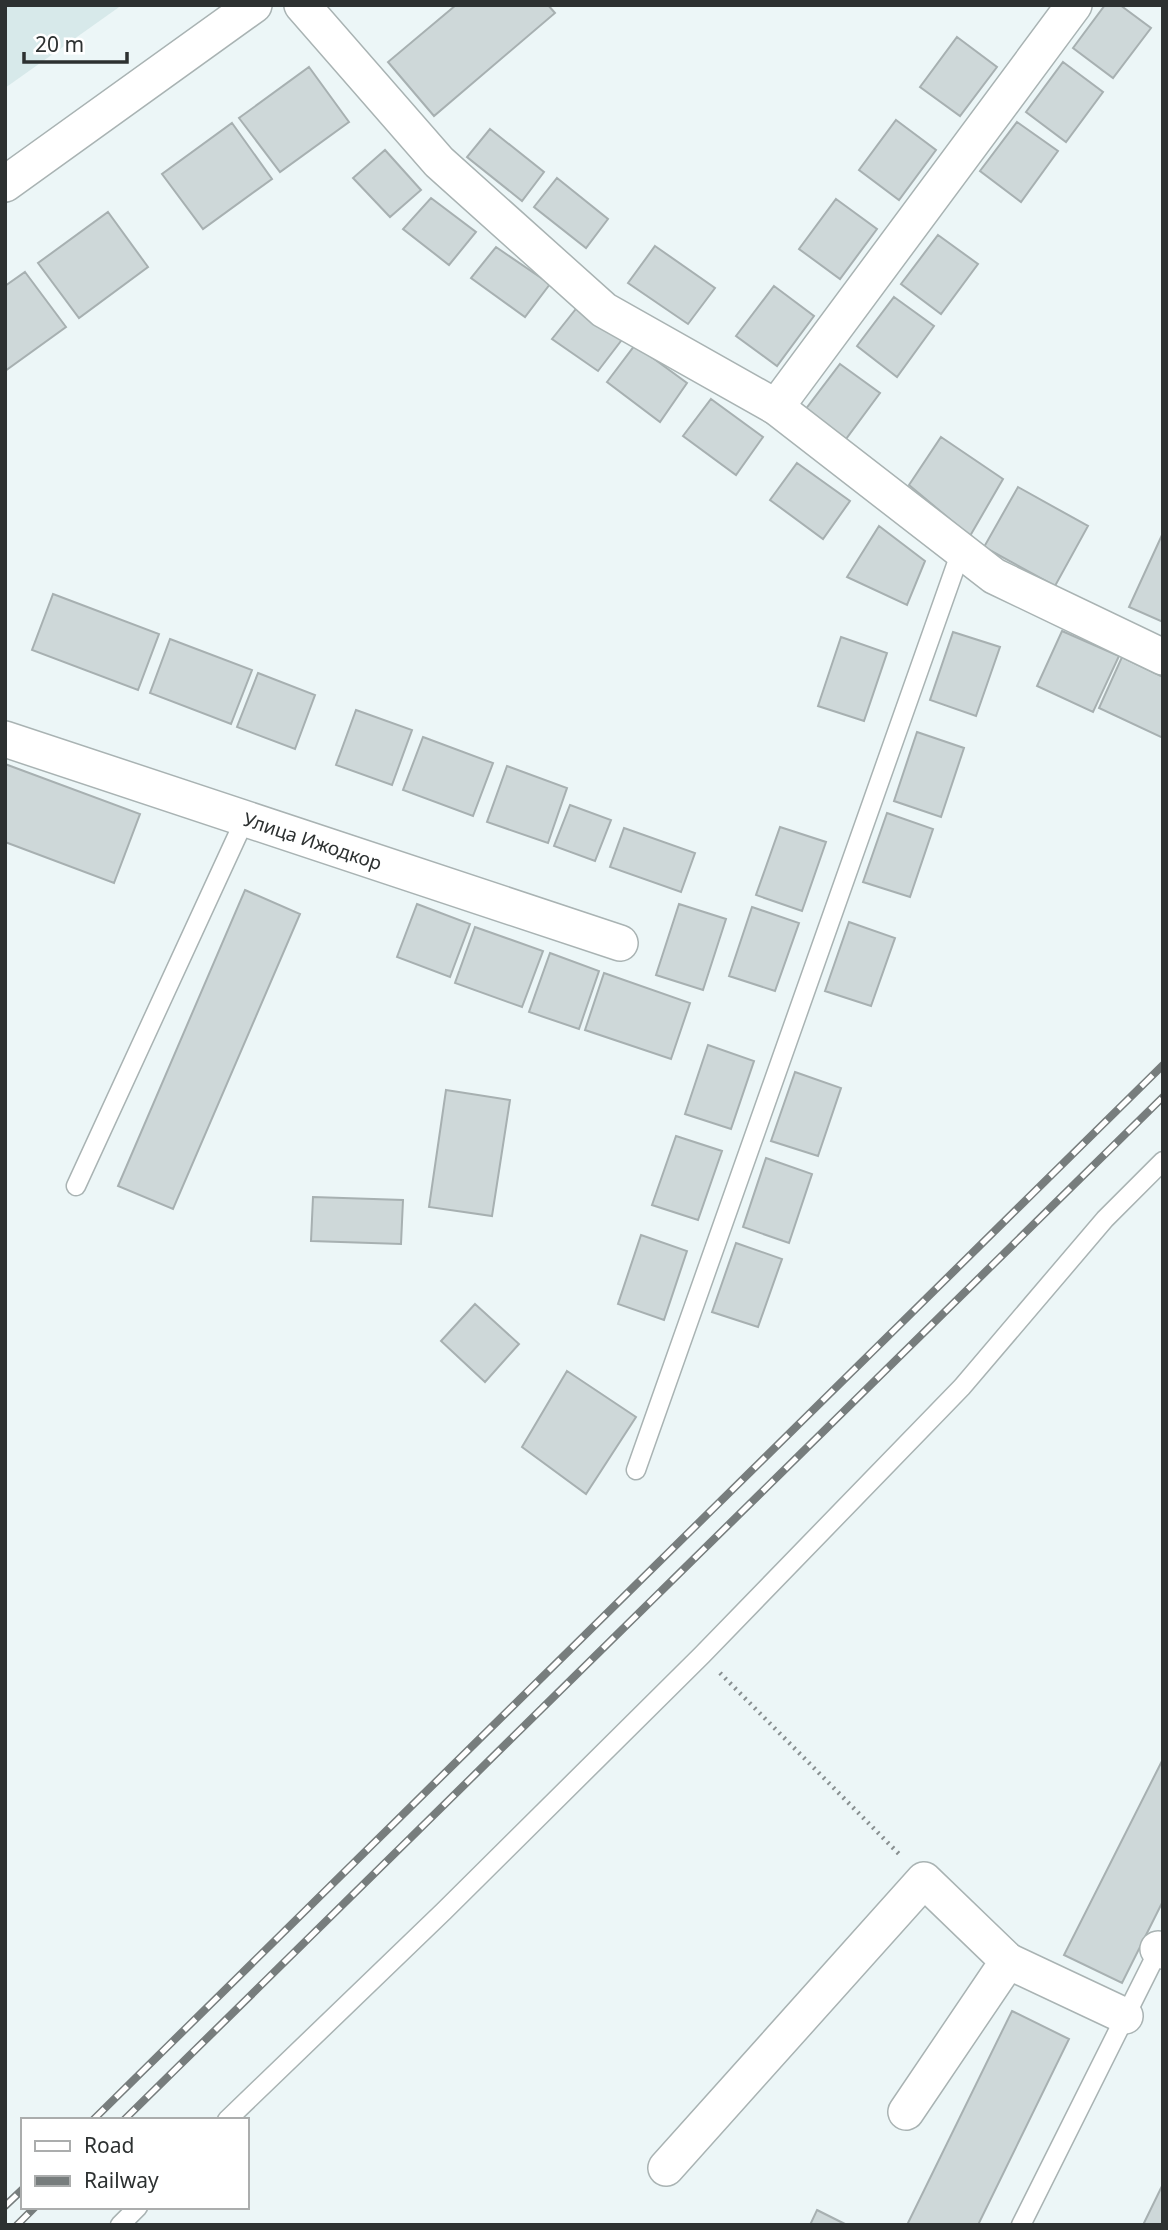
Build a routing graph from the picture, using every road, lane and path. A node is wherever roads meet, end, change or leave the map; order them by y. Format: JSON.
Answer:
{"nodes":[{"id":1,"x":254,"y":5,"type":"edge"},
{"id":2,"x":302,"y":5,"type":"edge"},
{"id":3,"x":1074,"y":5,"type":"edge"},
{"id":4,"x":5,"y":184,"type":"edge"},
{"id":5,"x":776,"y":407,"type":"junction"},
{"id":6,"x":961,"y":551,"type":"junction"},
{"id":7,"x":1163,"y":657,"type":"edge"},
{"id":8,"x":5,"y":739,"type":"edge"},
{"id":9,"x":245,"y":819,"type":"junction"},
{"id":10,"x":620,"y":943,"type":"dead end"},
{"id":11,"x":1163,"y":1161,"type":"edge"},
{"id":12,"x":76,"y":1186,"type":"dead end"},
{"id":13,"x":636,"y":1470,"type":"dead end"},
{"id":14,"x":702,"y":1655,"type":"junction"},
{"id":15,"x":924,"y":1880,"type":"junction"},
{"id":16,"x":1161,"y":1947,"type":"edge"},
{"id":17,"x":1008,"y":1961,"type":"junction"},
{"id":18,"x":1125,"y":2016,"type":"junction"},
{"id":19,"x":906,"y":2112,"type":"dead end"},
{"id":20,"x":229,"y":2118,"type":"edge"},
{"id":21,"x":666,"y":2168,"type":"dead end"},
{"id":22,"x":136,"y":2209,"type":"edge"},
{"id":23,"x":120,"y":2225,"type":"edge"},
{"id":24,"x":1021,"y":2225,"type":"edge"}],
"edges":[{"from":1,"to":4,"type":"street"},
{"from":2,"to":5,"type":"street"},
{"from":3,"to":5,"type":"street"},
{"from":5,"to":6,"type":"street"},
{"from":6,"to":7,"type":"street"},
{"from":6,"to":13,"type":"lane"},
{"from":8,"to":9,"type":"street","name":"Улица Ижодкор"},
{"from":9,"to":10,"type":"street","name":"Улица Ижодкор"},
{"from":9,"to":12,"type":"lane"},
{"from":11,"to":14,"type":"lane"},
{"from":14,"to":15,"type":"path"},
{"from":14,"to":20,"type":"lane"},
{"from":15,"to":17,"type":"street"},
{"from":15,"to":21,"type":"street"},
{"from":16,"to":18,"type":"lane"},
{"from":17,"to":18,"type":"street"},
{"from":17,"to":19,"type":"street"},
{"from":18,"to":24,"type":"lane"},
{"from":22,"to":23,"type":"lane"}]}
